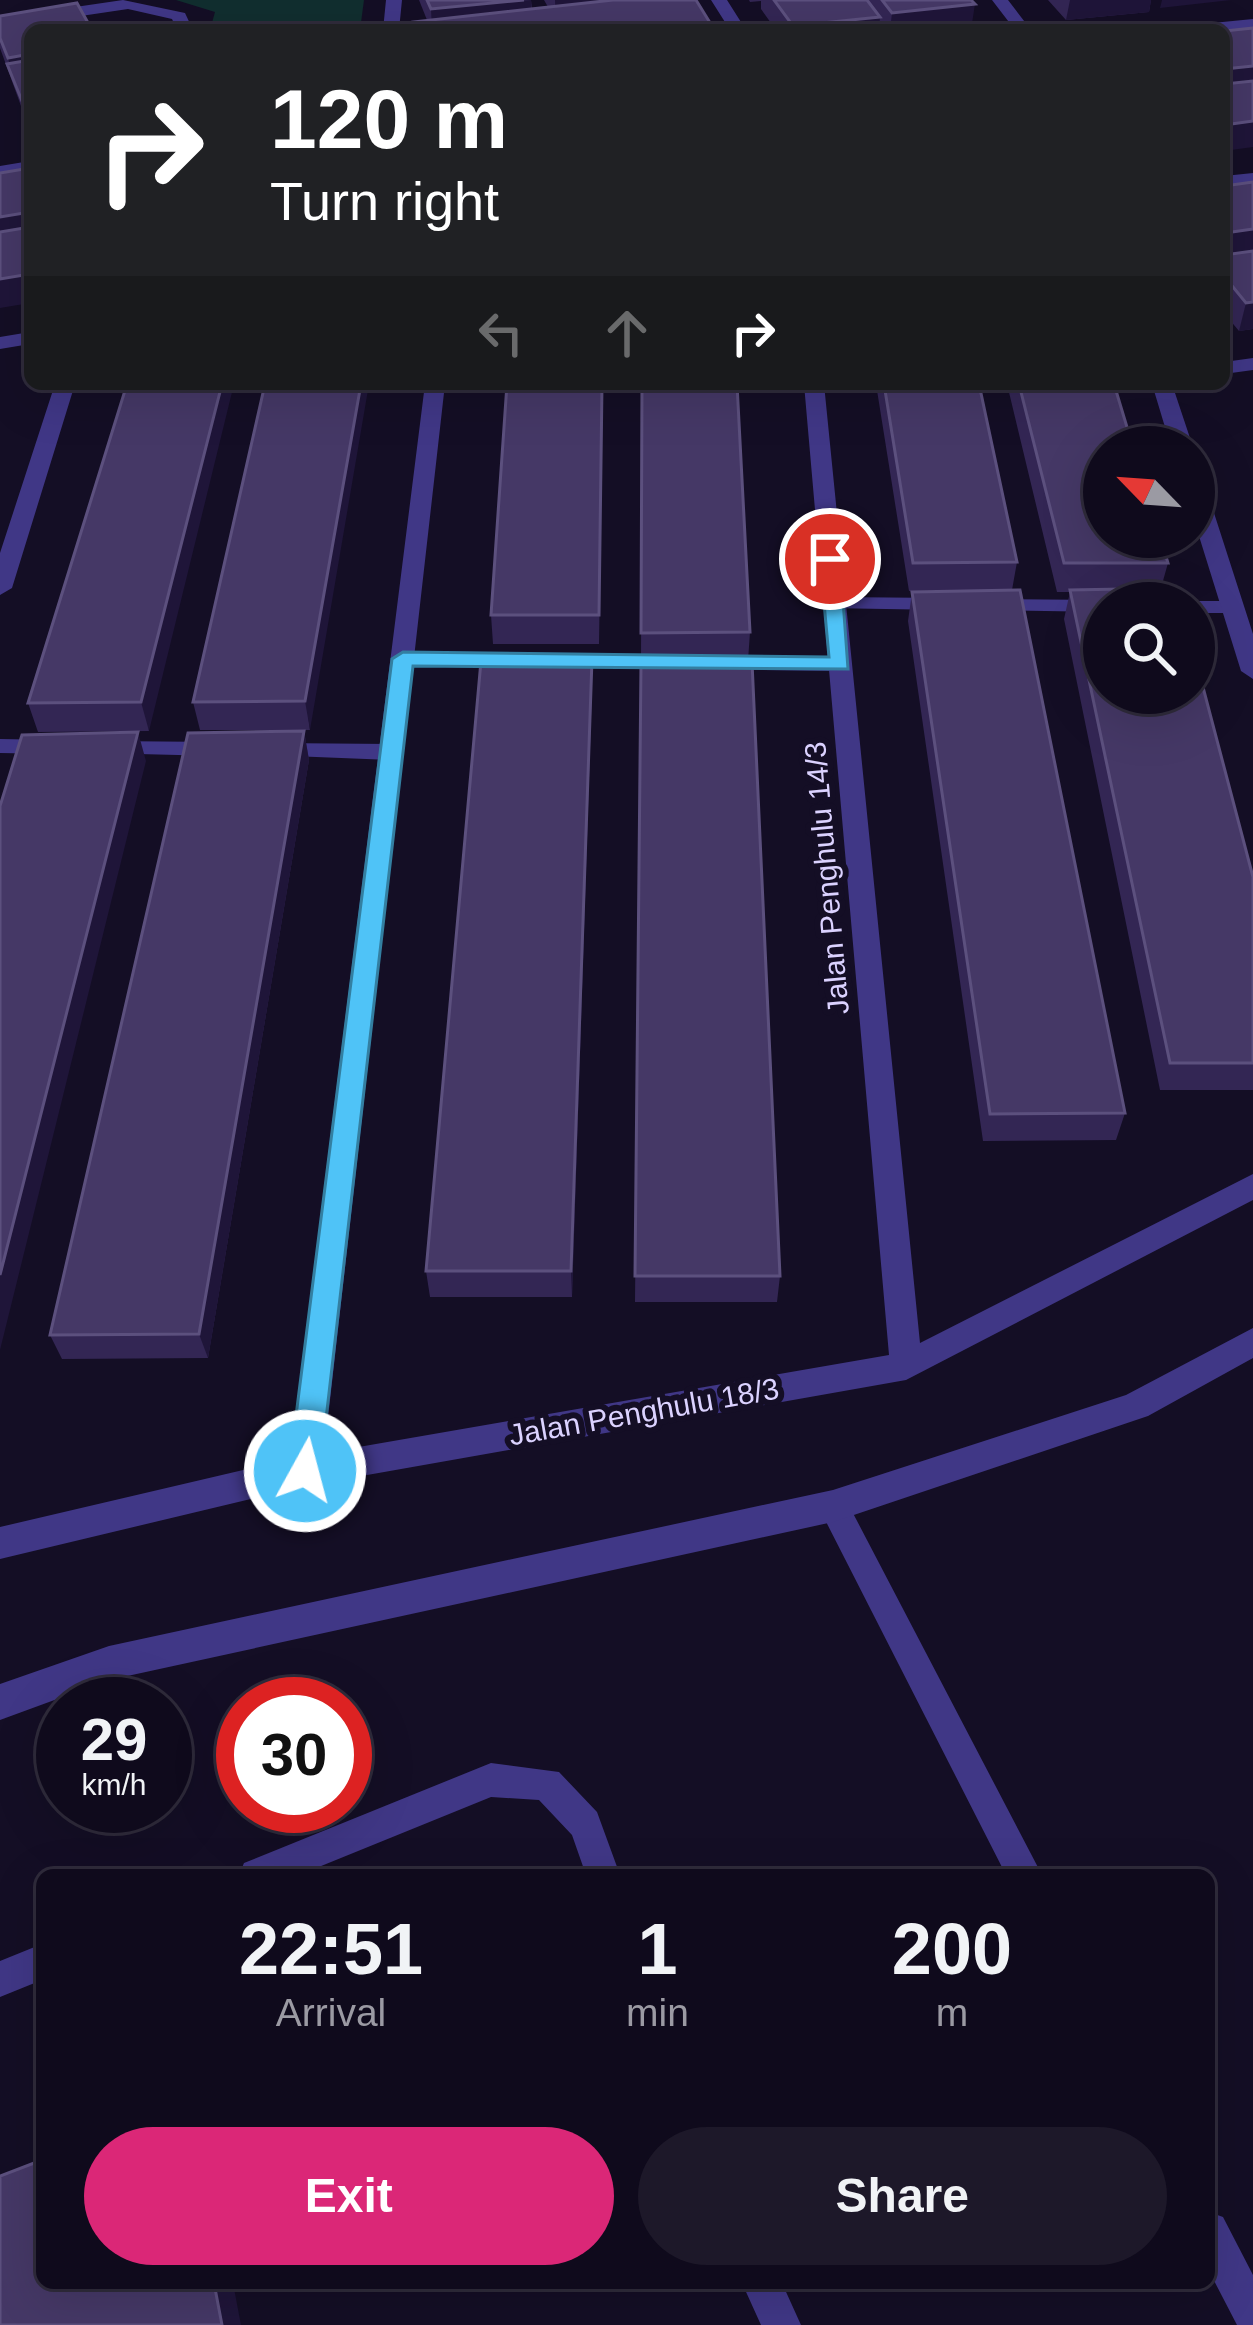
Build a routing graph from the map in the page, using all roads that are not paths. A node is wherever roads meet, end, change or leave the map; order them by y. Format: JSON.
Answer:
{"nodes":[{"id":1,"x":1000,"y":0,"type":"edge"},
{"id":2,"x":0,"y":23,"type":"edge"},
{"id":3,"x":183,"y":24,"type":"edge"},
{"id":4,"x":1018,"y":24,"type":"edge"},
{"id":5,"x":63,"y":390,"type":"edge"},
{"id":6,"x":434,"y":390,"type":"edge"},
{"id":7,"x":815,"y":390,"type":"edge"},
{"id":8,"x":1164,"y":390,"type":"edge"},
{"id":9,"x":1175,"y":426,"type":"edge"},
{"id":10,"x":1215,"y":537,"type":"edge"},
{"id":11,"x":0,"y":588,"type":"edge"},
{"id":12,"x":834,"y":603,"type":"junction"},
{"id":13,"x":1083,"y":606,"type":"edge"},
{"id":14,"x":1243,"y":606,"type":"edge"},
{"id":15,"x":403,"y":659,"type":"junction"},
{"id":16,"x":840,"y":664,"type":"junction"},
{"id":17,"x":1253,"y":671,"type":"edge"},
{"id":18,"x":0,"y":746,"type":"edge"},
{"id":19,"x":391,"y":752,"type":"junction"},
{"id":20,"x":1253,"y":1186,"type":"edge"},
{"id":21,"x":1253,"y":1342,"type":"edge"},
{"id":22,"x":906,"y":1366,"type":"junction"},
{"id":23,"x":305,"y":1471,"type":"junction"},
{"id":24,"x":833,"y":1506,"type":"junction"},
{"id":25,"x":0,"y":1543,"type":"edge"},
{"id":26,"x":0,"y":1702,"type":"edge"},
{"id":27,"x":271,"y":1869,"type":"edge"},
{"id":28,"x":601,"y":1869,"type":"edge"},
{"id":29,"x":1022,"y":1869,"type":"edge"},
{"id":30,"x":36,"y":1964,"type":"edge"},
{"id":31,"x":0,"y":1978,"type":"edge"},
{"id":32,"x":1215,"y":2242,"type":"edge"},
{"id":33,"x":765,"y":2289,"type":"edge"},
{"id":34,"x":1253,"y":2315,"type":"edge"},
{"id":35,"x":781,"y":2325,"type":"edge"}],
"edges":[{"from":1,"to":4,"type":"street"},
{"from":2,"to":3,"type":"street"},
{"from":5,"to":11,"type":"street"},
{"from":6,"to":15,"type":"street"},
{"from":7,"to":12,"type":"street","name":"Jalan Penghulu 14/3"},
{"from":8,"to":9,"type":"street"},
{"from":10,"to":14,"type":"street"},
{"from":12,"to":13,"type":"lane"},
{"from":12,"to":16,"type":"street","name":"Jalan Penghulu 14/3"},
{"from":14,"to":17,"type":"street"},
{"from":15,"to":16,"type":"lane"},
{"from":15,"to":19,"type":"street"},
{"from":16,"to":22,"type":"street","name":"Jalan Penghulu 14/3"},
{"from":18,"to":19,"type":"lane"},
{"from":19,"to":23,"type":"street"},
{"from":20,"to":22,"type":"street","name":"Jalan Penghulu 18/3"},
{"from":21,"to":24,"type":"street"},
{"from":22,"to":23,"type":"street","name":"Jalan Penghulu 18/3"},
{"from":23,"to":25,"type":"street","name":"Jalan Penghulu 18/3"},
{"from":24,"to":26,"type":"street"},
{"from":24,"to":29,"type":"lane"},
{"from":27,"to":28,"type":"lane"},
{"from":30,"to":31,"type":"lane"},
{"from":32,"to":34,"type":"lane"},
{"from":33,"to":35,"type":"lane"}]}
